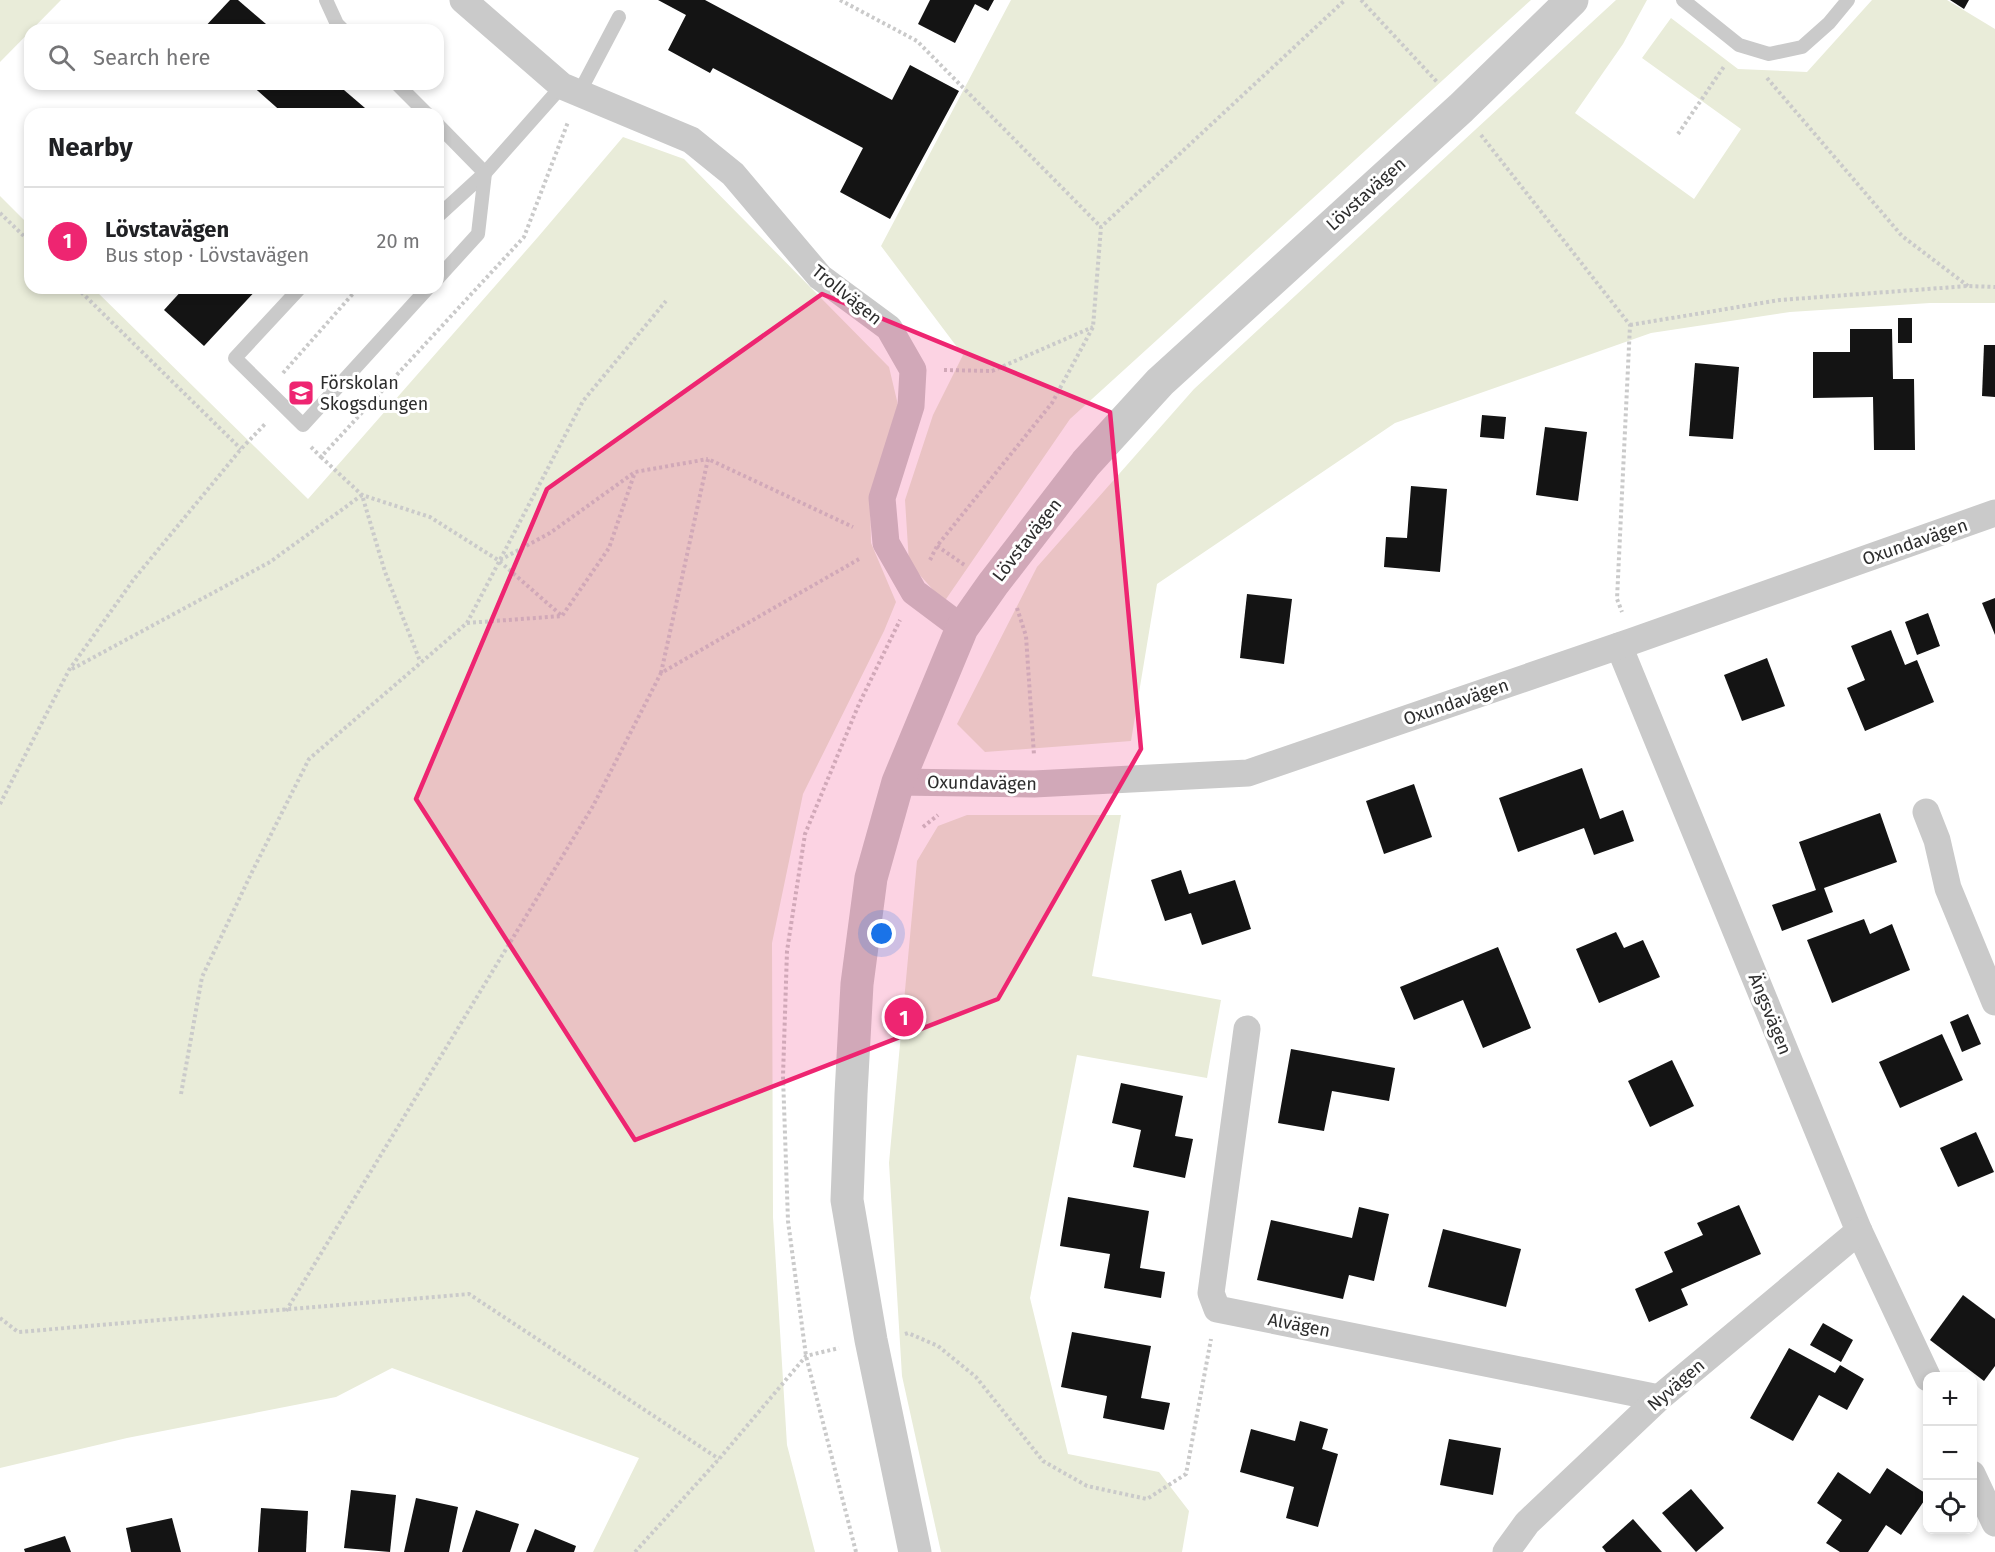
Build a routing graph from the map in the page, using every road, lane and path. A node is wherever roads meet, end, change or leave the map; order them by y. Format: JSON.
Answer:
{"nodes":[{"id":1,"x":326,"y":0,"type":"edge"},
{"id":2,"x":463,"y":0,"type":"edge"},
{"id":3,"x":840,"y":0,"type":"edge"},
{"id":4,"x":1361,"y":0,"type":"edge"},
{"id":5,"x":1572,"y":0,"type":"edge"},
{"id":6,"x":1683,"y":0,"type":"edge"},
{"id":7,"x":1848,"y":0,"type":"edge"},
{"id":8,"x":619,"y":17,"type":"dead end"},
{"id":9,"x":337,"y":24,"type":"edge"},
{"id":10,"x":1739,"y":45,"type":"junction"},
{"id":11,"x":571,"y":89,"type":"junction"},
{"id":12,"x":403,"y":90,"type":"edge"},
{"id":13,"x":421,"y":108,"type":"edge"},
{"id":14,"x":1461,"y":108,"type":"junction"},
{"id":15,"x":444,"y":131,"type":"edge"},
{"id":16,"x":1678,"y":134,"type":"dead end"},
{"id":17,"x":485,"y":172,"type":"junction"},
{"id":18,"x":444,"y":210,"type":"edge"},
{"id":19,"x":0,"y":213,"type":"edge"},
{"id":20,"x":1101,"y":227,"type":"dead end"},
{"id":21,"x":24,"y":236,"type":"edge"},
{"id":22,"x":444,"y":271,"type":"edge"},
{"id":23,"x":1968,"y":286,"type":"junction"},
{"id":24,"x":1995,"y":286,"type":"edge"},
{"id":25,"x":83,"y":294,"type":"edge"},
{"id":26,"x":294,"y":294,"type":"edge"},
{"id":27,"x":353,"y":294,"type":"edge"},
{"id":28,"x":423,"y":294,"type":"edge"},
{"id":29,"x":666,"y":301,"type":"dead end"},
{"id":30,"x":1630,"y":325,"type":"junction"},
{"id":31,"x":1094,"y":327,"type":"dead end"},
{"id":32,"x":914,"y":370,"type":"junction"},
{"id":33,"x":283,"y":405,"type":"junction"},
{"id":34,"x":241,"y":449,"type":"junction"},
{"id":35,"x":321,"y":457,"type":"dead end"},
{"id":36,"x":708,"y":459,"type":"junction"},
{"id":37,"x":636,"y":472,"type":"junction"},
{"id":38,"x":362,"y":495,"type":"junction"},
{"id":39,"x":1995,"y":513,"type":"edge"},
{"id":40,"x":886,"y":543,"type":"junction"},
{"id":41,"x":498,"y":560,"type":"junction"},
{"id":42,"x":562,"y":616,"type":"junction"},
{"id":43,"x":467,"y":623,"type":"junction"},
{"id":44,"x":962,"y":628,"type":"junction"},
{"id":45,"x":1626,"y":644,"type":"junction"},
{"id":46,"x":420,"y":662,"type":"junction"},
{"id":47,"x":69,"y":670,"type":"junction"},
{"id":48,"x":661,"y":673,"type":"junction"},
{"id":49,"x":898,"y":782,"type":"junction"},
{"id":50,"x":0,"y":804,"type":"edge"},
{"id":51,"x":1926,"y":812,"type":"dead end"},
{"id":52,"x":1995,"y":1002,"type":"edge"},
{"id":53,"x":1247,"y":1029,"type":"dead end"},
{"id":54,"x":181,"y":1094,"type":"dead end"},
{"id":55,"x":1859,"y":1231,"type":"junction"},
{"id":56,"x":1217,"y":1309,"type":"junction"},
{"id":57,"x":286,"y":1311,"type":"junction"},
{"id":58,"x":0,"y":1318,"type":"edge"},
{"id":59,"x":871,"y":1341,"type":"junction"},
{"id":60,"x":1925,"y":1372,"type":"edge"},
{"id":61,"x":1659,"y":1398,"type":"junction"},
{"id":62,"x":720,"y":1459,"type":"junction"},
{"id":63,"x":1975,"y":1480,"type":"edge"},
{"id":64,"x":1995,"y":1523,"type":"edge"},
{"id":65,"x":635,"y":1552,"type":"edge"},
{"id":66,"x":915,"y":1552,"type":"edge"},
{"id":67,"x":1506,"y":1552,"type":"edge"}],
"edges":[{"from":1,"to":9,"type":"lane"},
{"from":2,"to":11,"type":"street","name":"Trollvägen"},
{"from":3,"to":20,"type":"path"},
{"from":4,"to":14,"type":"path"},
{"from":5,"to":14,"type":"street","name":"Lövstavägen"},
{"from":6,"to":10,"type":"lane"},
{"from":7,"to":10,"type":"lane"},
{"from":8,"to":11,"type":"lane"},
{"from":10,"to":16,"type":"path"},
{"from":10,"to":23,"type":"path"},
{"from":11,"to":17,"type":"lane"},
{"from":11,"to":32,"type":"street","name":"Trollvägen"},
{"from":12,"to":13,"type":"lane"},
{"from":14,"to":30,"type":"path"},
{"from":14,"to":44,"type":"street","name":"Lövstavägen"},
{"from":15,"to":17,"type":"lane"},
{"from":17,"to":18,"type":"lane"},
{"from":17,"to":22,"type":"lane"},
{"from":19,"to":21,"type":"path"},
{"from":23,"to":24,"type":"path"},
{"from":23,"to":30,"type":"path"},
{"from":25,"to":34,"type":"path"},
{"from":26,"to":33,"type":"lane"},
{"from":27,"to":33,"type":"path"},
{"from":28,"to":33,"type":"lane"},
{"from":29,"to":41,"type":"path"},
{"from":30,"to":45,"type":"path"},
{"from":31,"to":32,"type":"path"},
{"from":32,"to":40,"type":"street"},
{"from":33,"to":34,"type":"path"},
{"from":34,"to":47,"type":"path"},
{"from":35,"to":38,"type":"path"},
{"from":36,"to":37,"type":"path"},
{"from":36,"to":40,"type":"path"},
{"from":36,"to":48,"type":"path"},
{"from":37,"to":41,"type":"path"},
{"from":37,"to":42,"type":"path"},
{"from":38,"to":41,"type":"path"},
{"from":38,"to":46,"type":"path"},
{"from":38,"to":47,"type":"path"},
{"from":39,"to":45,"type":"street","name":"Oxundavägen"},
{"from":40,"to":44,"type":"street"},
{"from":40,"to":48,"type":"path"},
{"from":41,"to":42,"type":"path"},
{"from":41,"to":43,"type":"path"},
{"from":42,"to":43,"type":"path"},
{"from":43,"to":46,"type":"path"},
{"from":44,"to":49,"type":"street","name":"Lövstavägen"},
{"from":45,"to":49,"type":"street","name":"Oxundavägen"},
{"from":45,"to":55,"type":"street","name":"Ängsvägen"},
{"from":46,"to":54,"type":"path"},
{"from":47,"to":50,"type":"path"},
{"from":48,"to":57,"type":"path"},
{"from":49,"to":59,"type":"street","name":"Lövstavägen"},
{"from":51,"to":52,"type":"street"},
{"from":53,"to":56,"type":"street"},
{"from":55,"to":60,"type":"street","name":"Ängsvägen"},
{"from":55,"to":61,"type":"street","name":"Nyvägen"},
{"from":56,"to":59,"type":"path"},
{"from":56,"to":61,"type":"street","name":"Alvägen"},
{"from":57,"to":58,"type":"path"},
{"from":57,"to":62,"type":"path"},
{"from":59,"to":62,"type":"path"},
{"from":59,"to":66,"type":"street","name":"Lövstavägen"},
{"from":61,"to":67,"type":"street","name":"Nyvägen"},
{"from":62,"to":65,"type":"path"},
{"from":63,"to":64,"type":"street"}]}
